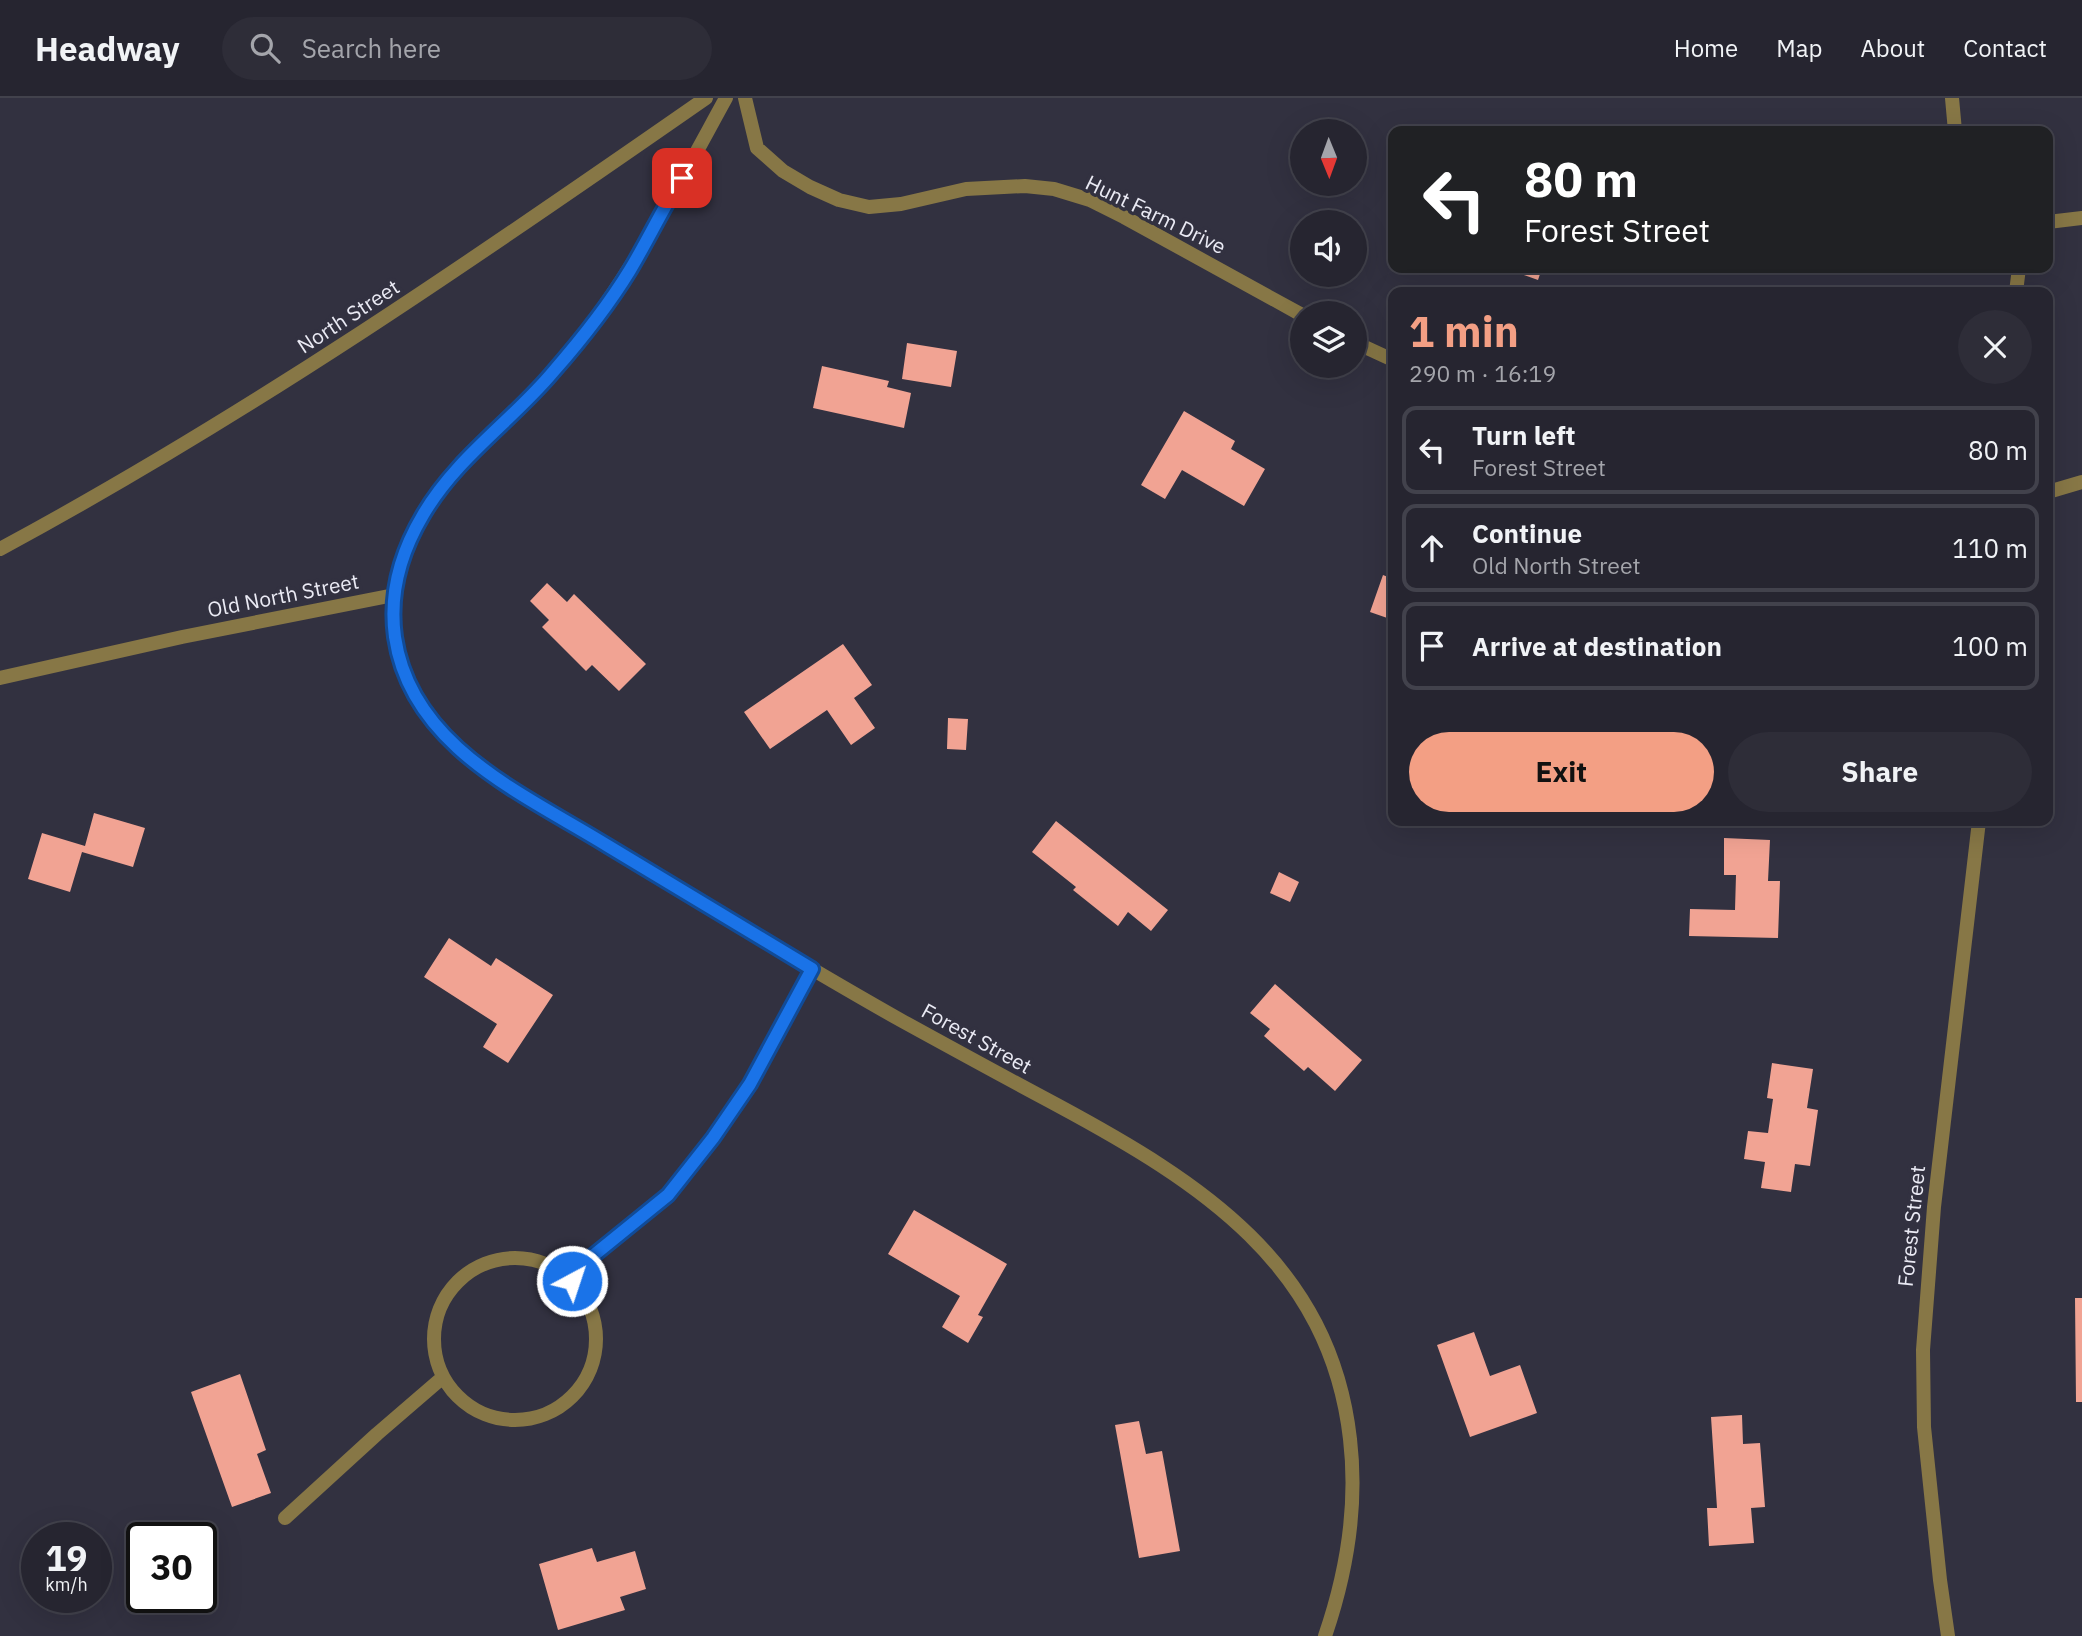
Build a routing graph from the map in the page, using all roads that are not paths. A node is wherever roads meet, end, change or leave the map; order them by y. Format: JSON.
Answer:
{"nodes":[{"id":1,"x":706,"y":98,"type":"edge"},
{"id":2,"x":726,"y":98,"type":"edge"},
{"id":3,"x":745,"y":98,"type":"edge"},
{"id":4,"x":1952,"y":98,"type":"edge"},
{"id":5,"x":1955,"y":126,"type":"edge"},
{"id":6,"x":2082,"y":218,"type":"edge"},
{"id":7,"x":2053,"y":221,"type":"edge"},
{"id":8,"x":1290,"y":308,"type":"edge"},
{"id":9,"x":1367,"y":348,"type":"edge"},
{"id":10,"x":1388,"y":358,"type":"edge"},
{"id":11,"x":2082,"y":482,"type":"edge"},
{"id":12,"x":2053,"y":491,"type":"edge"},
{"id":13,"x":0,"y":549,"type":"edge"},
{"id":14,"x":394,"y":595,"type":"junction"},
{"id":15,"x":0,"y":678,"type":"edge"},
{"id":16,"x":1978,"y":826,"type":"edge"},
{"id":17,"x":812,"y":969,"type":"junction"},
{"id":18,"x":572,"y":1281,"type":"junction"},
{"id":19,"x":442,"y":1378,"type":"junction"},
{"id":20,"x":285,"y":1518,"type":"dead end"},
{"id":21,"x":1325,"y":1636,"type":"edge"},
{"id":22,"x":1948,"y":1636,"type":"edge"}],
"edges":[{"from":1,"to":13,"type":"street","name":"North Street"},
{"from":2,"to":14,"type":"street"},
{"from":3,"to":8,"type":"street","name":"Hunt Farm Drive"},
{"from":4,"to":5,"type":"street"},
{"from":6,"to":7,"type":"street"},
{"from":9,"to":10,"type":"street"},
{"from":11,"to":12,"type":"street"},
{"from":14,"to":15,"type":"street","name":"Old North Street"},
{"from":14,"to":17,"type":"street","name":"Forest Street"},
{"from":16,"to":22,"type":"street","name":"Forest Street"},
{"from":17,"to":18,"type":"street"},
{"from":17,"to":21,"type":"street","name":"Forest Street"},
{"from":18,"to":19,"type":"street"},
{"from":18,"to":19,"type":"street"},
{"from":19,"to":20,"type":"street"}]}
